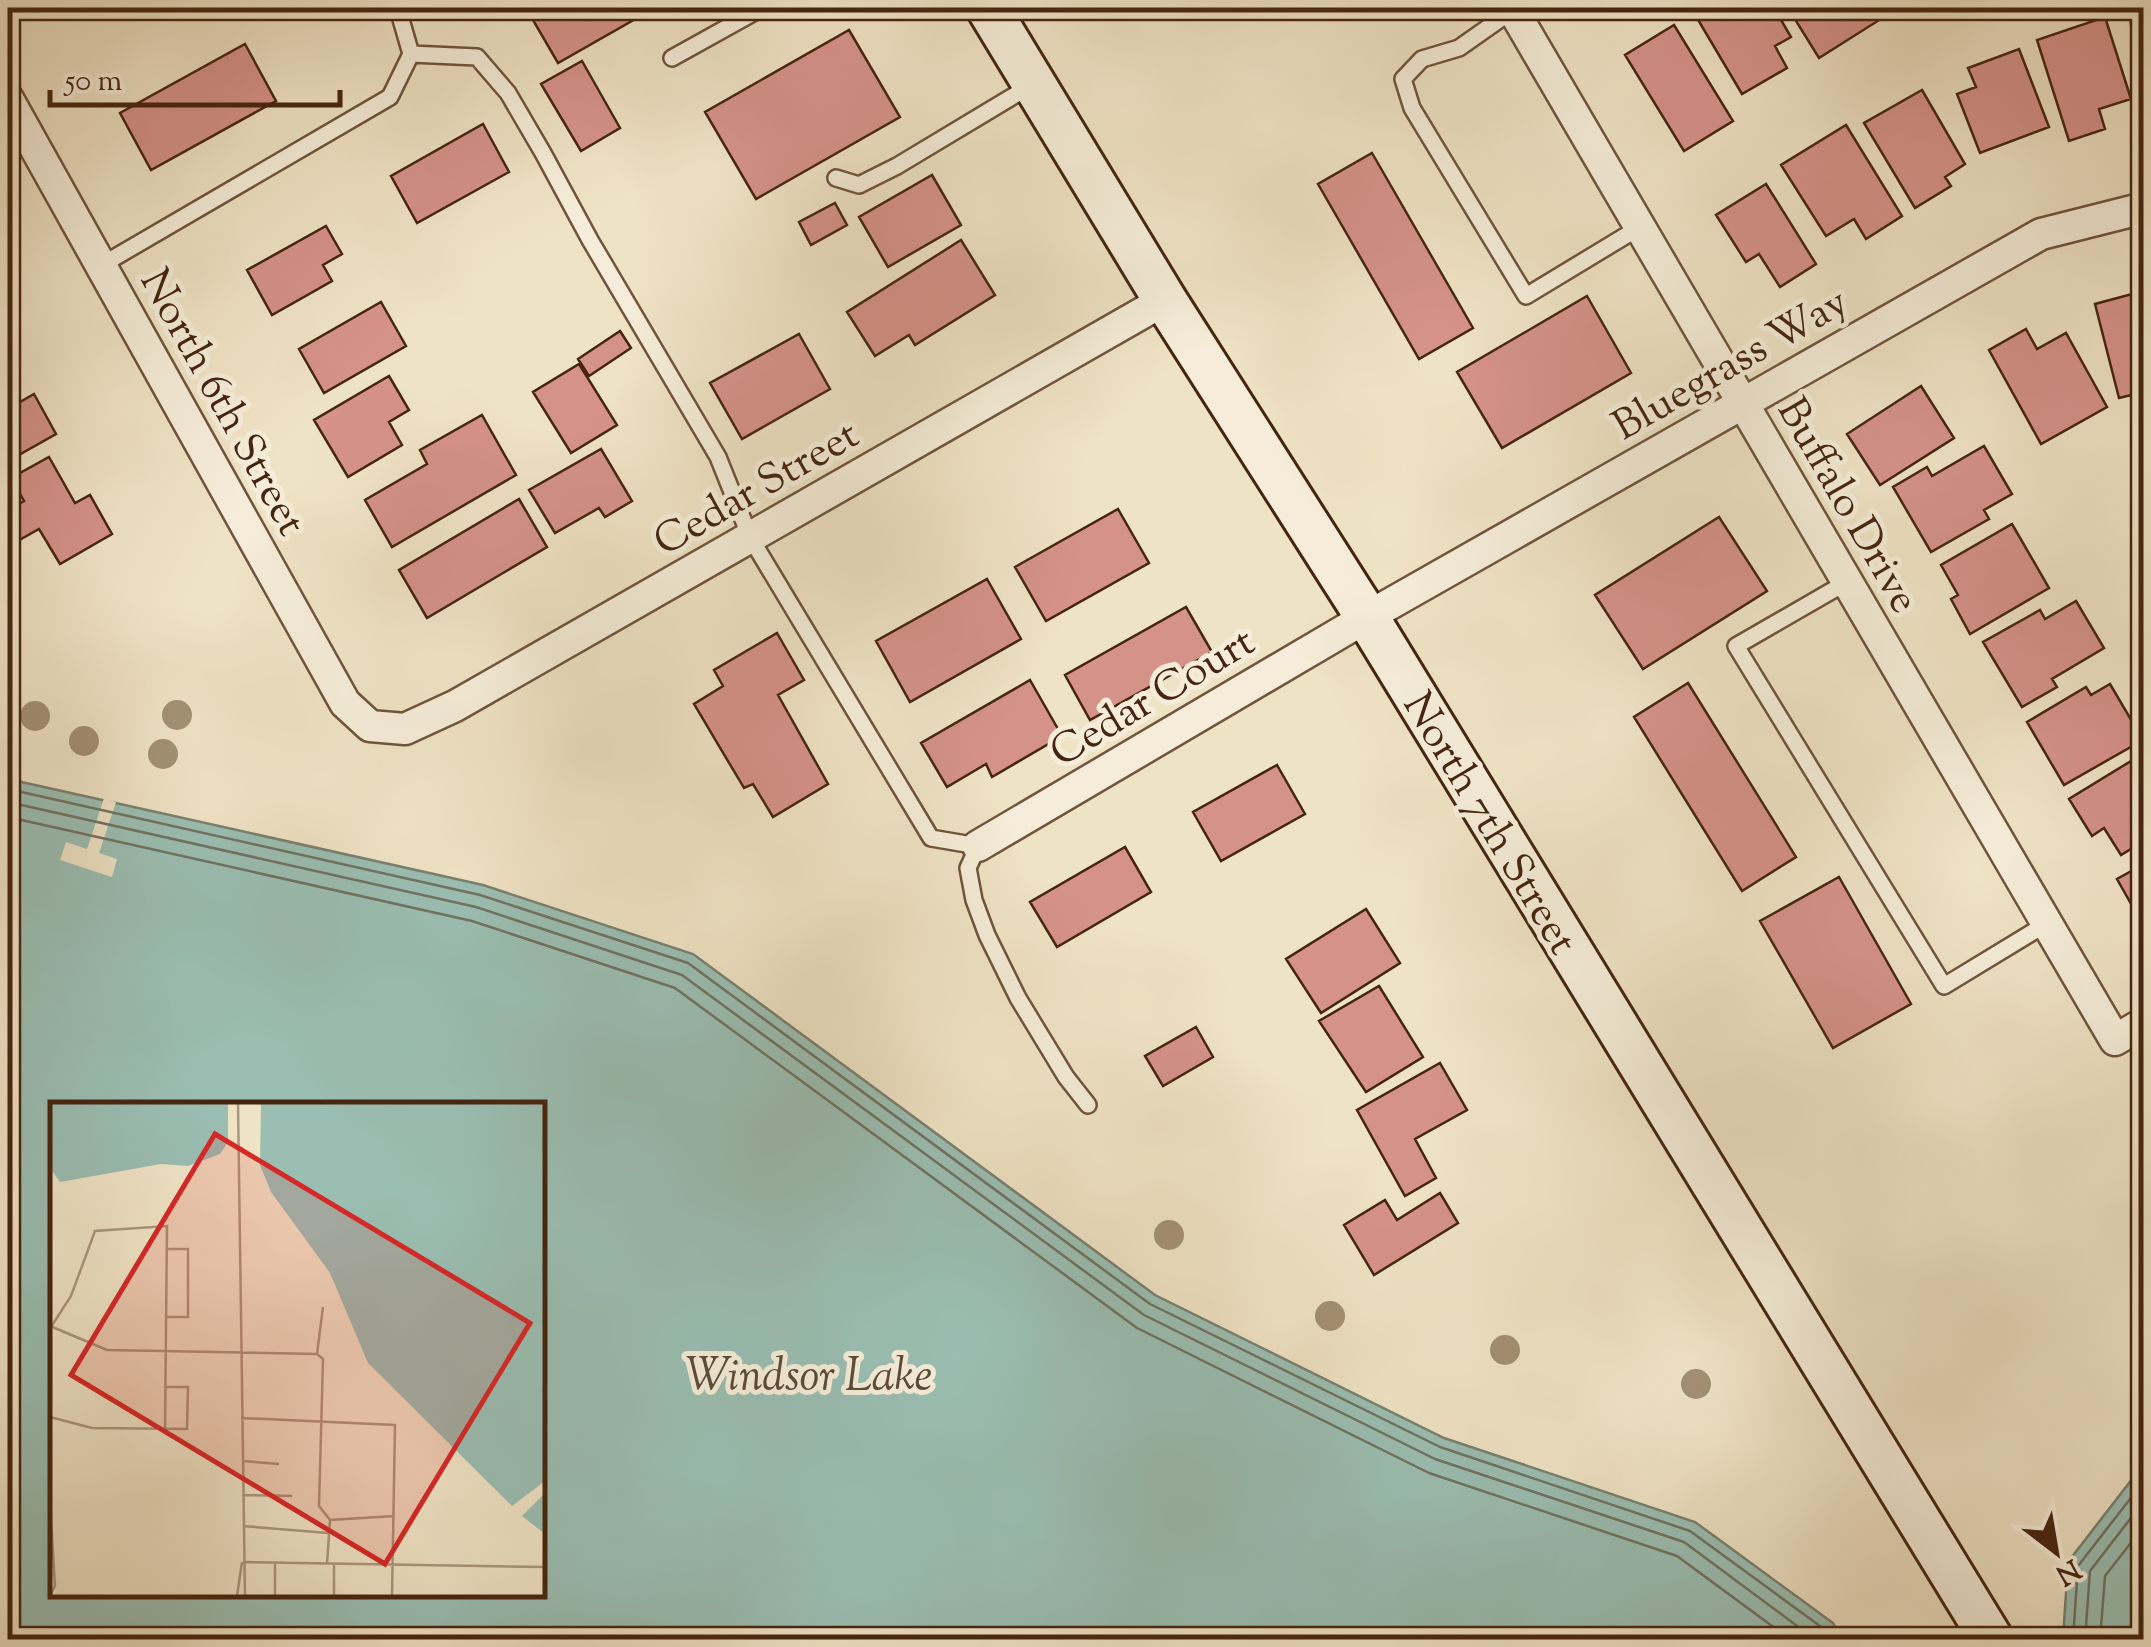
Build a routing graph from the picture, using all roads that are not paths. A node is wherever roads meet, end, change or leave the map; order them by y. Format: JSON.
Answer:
{"nodes":[{"id":1,"x":395,"y":8,"type":"edge"},
{"id":2,"x":762,"y":8,"type":"edge"},
{"id":3,"x":988,"y":8,"type":"edge"},
{"id":4,"x":1515,"y":8,"type":"edge"},
{"id":5,"x":411,"y":54,"type":"junction"},
{"id":6,"x":672,"y":58,"type":"dead end"},
{"id":7,"x":1034,"y":84,"type":"junction"},
{"id":8,"x":8,"y":100,"type":"edge"},
{"id":9,"x":836,"y":178,"type":"dead end"},
{"id":10,"x":2144,"y":208,"type":"edge"},
{"id":11,"x":1640,"y":227,"type":"junction"},
{"id":12,"x":100,"y":266,"type":"junction"},
{"id":13,"x":1165,"y":300,"type":"junction"},
{"id":14,"x":1742,"y":403,"type":"junction"},
{"id":15,"x":750,"y":537,"type":"junction"},
{"id":16,"x":1847,"y":582,"type":"junction"},
{"id":17,"x":1367,"y":617,"type":"junction"},
{"id":18,"x":382,"y":727,"type":"joint"},
{"id":19,"x":978,"y":846,"type":"junction"},
{"id":20,"x":2046,"y":924,"type":"junction"},
{"id":21,"x":2144,"y":1024,"type":"edge"},
{"id":22,"x":1088,"y":1106,"type":"dead end"},
{"id":23,"x":1992,"y":1640,"type":"edge"}],
"edges":[{"from":1,"to":5,"type":"lane"},
{"from":2,"to":6,"type":"lane"},
{"from":3,"to":7,"type":"main road","name":"North 7th Street"},
{"from":4,"to":11,"type":"street","name":"Buffalo Drive"},
{"from":4,"to":11,"type":"lane"},
{"from":5,"to":12,"type":"lane"},
{"from":5,"to":15,"type":"lane"},
{"from":7,"to":9,"type":"lane"},
{"from":7,"to":13,"type":"main road","name":"North 7th Street"},
{"from":8,"to":12,"type":"street","name":"North 6th Street"},
{"from":10,"to":14,"type":"street","name":"Bluegrass Way"},
{"from":11,"to":14,"type":"street","name":"Buffalo Drive"},
{"from":12,"to":18,"type":"street","name":"North 6th Street"},
{"from":13,"to":15,"type":"street","name":"Cedar Street"},
{"from":13,"to":17,"type":"main road","name":"North 7th Street"},
{"from":14,"to":16,"type":"street","name":"Buffalo Drive"},
{"from":14,"to":17,"type":"street","name":"Bluegrass Way"},
{"from":15,"to":18,"type":"street","name":"Cedar Street"},
{"from":15,"to":19,"type":"lane"},
{"from":16,"to":20,"type":"street","name":"Buffalo Drive"},
{"from":16,"to":20,"type":"lane"},
{"from":17,"to":19,"type":"street","name":"Cedar Court"},
{"from":17,"to":23,"type":"main road","name":"North 7th Street"},
{"from":19,"to":22,"type":"lane"},
{"from":20,"to":21,"type":"street","name":"Buffalo Drive"}]}
